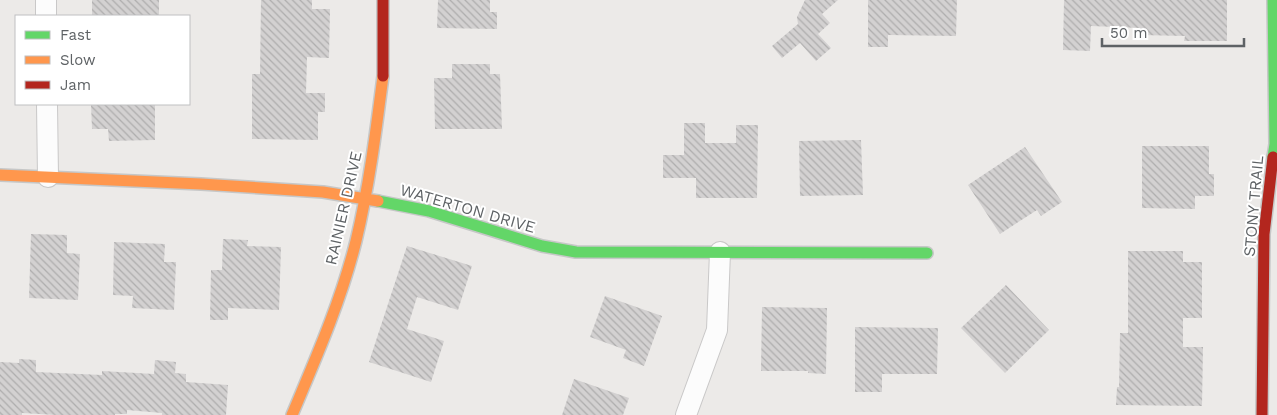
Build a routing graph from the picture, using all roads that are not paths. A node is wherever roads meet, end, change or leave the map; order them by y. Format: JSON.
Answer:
{"nodes":[{"id":1,"x":46,"y":0,"type":"edge"},
{"id":2,"x":383,"y":0,"type":"edge"},
{"id":3,"x":1273,"y":0,"type":"edge"},
{"id":4,"x":46,"y":15,"type":"edge"},
{"id":5,"x":47,"y":105,"type":"edge"},
{"id":6,"x":0,"y":175,"type":"edge"},
{"id":7,"x":48,"y":177,"type":"junction"},
{"id":8,"x":364,"y":198,"type":"junction"},
{"id":9,"x":720,"y":252,"type":"junction"},
{"id":10,"x":927,"y":254,"type":"dead end"},
{"id":11,"x":1270,"y":279,"type":"edge"},
{"id":12,"x":292,"y":415,"type":"edge"},
{"id":13,"x":686,"y":415,"type":"edge"},
{"id":14,"x":1262,"y":415,"type":"edge"}],
"edges":[{"from":1,"to":4,"type":"street"},
{"from":2,"to":8,"type":"street","name":"RAINIER DRIVE"},
{"from":3,"to":11,"type":"street","name":"STONY TRAIL"},
{"from":5,"to":7,"type":"street"},
{"from":6,"to":7,"type":"street","name":"WATERTON DRIVE"},
{"from":7,"to":8,"type":"street","name":"WATERTON DRIVE"},
{"from":8,"to":9,"type":"street","name":"WATERTON DRIVE"},
{"from":8,"to":12,"type":"street","name":"RAINIER DRIVE"},
{"from":9,"to":10,"type":"street","name":"WATERTON DRIVE"},
{"from":9,"to":13,"type":"street"},
{"from":11,"to":14,"type":"street","name":"STONY TRAIL"}]}
